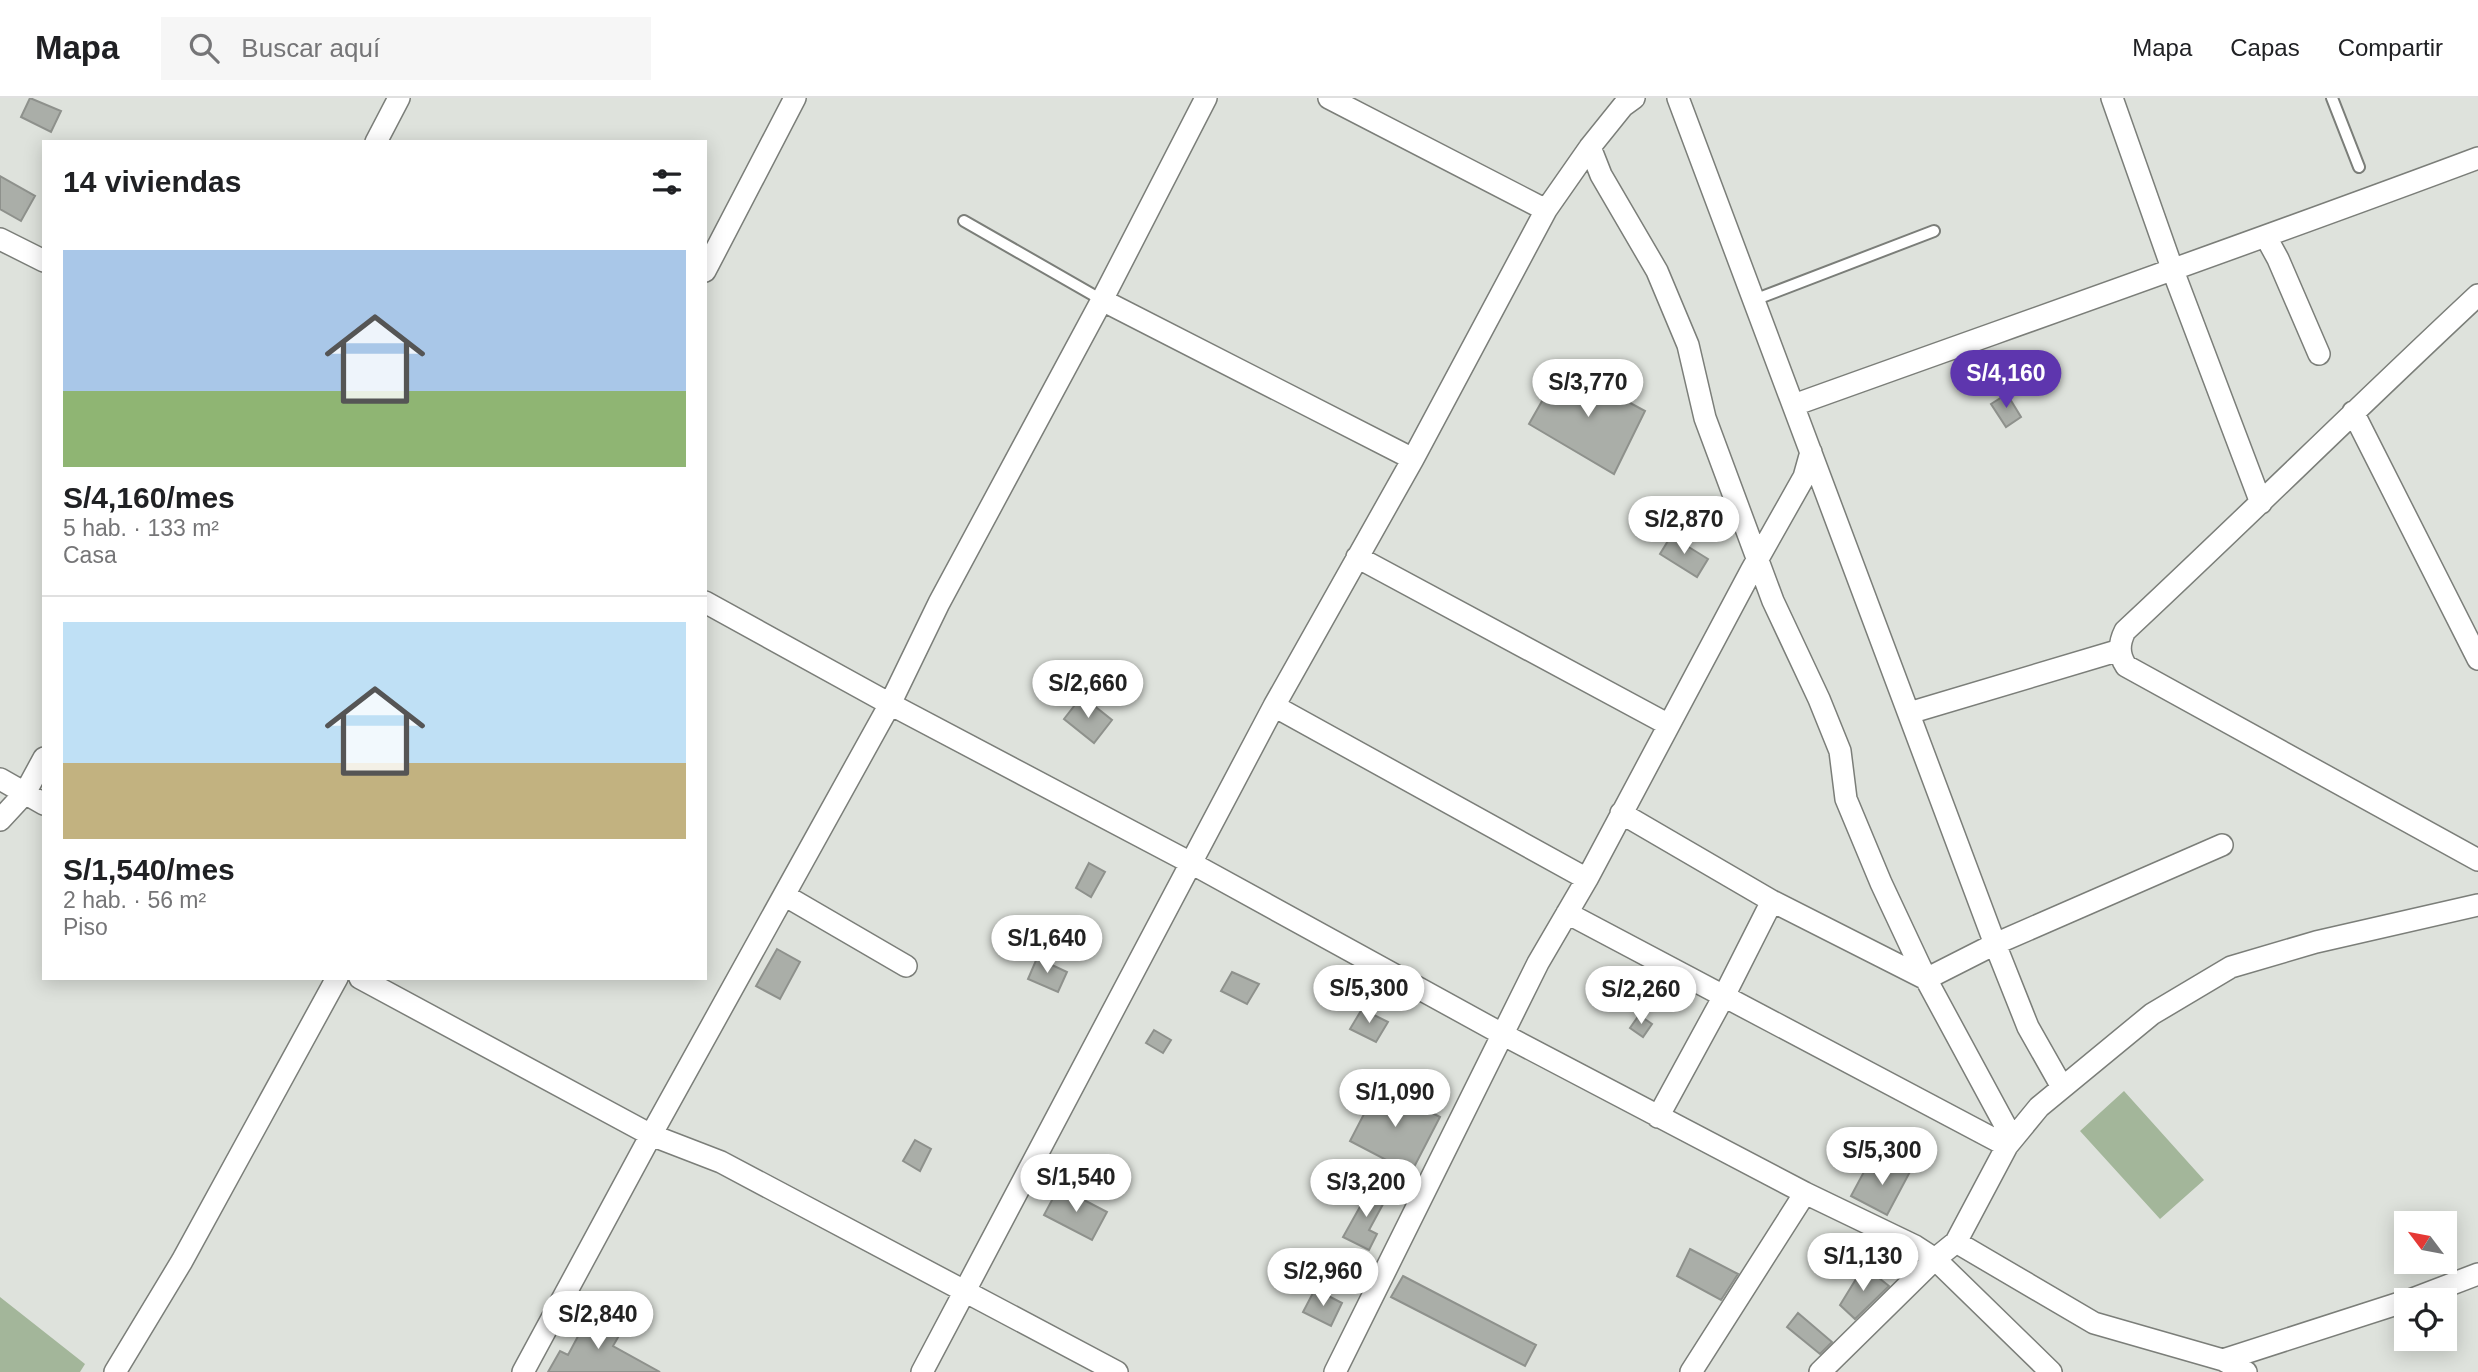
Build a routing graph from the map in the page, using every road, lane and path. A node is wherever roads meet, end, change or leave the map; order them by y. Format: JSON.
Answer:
{"nodes":[{"id":1,"x":399,"y":98,"type":"edge"},
{"id":2,"x":795,"y":98,"type":"edge"},
{"id":3,"x":1206,"y":98,"type":"edge"},
{"id":4,"x":1329,"y":98,"type":"edge"},
{"id":5,"x":1603,"y":98,"type":"edge"},
{"id":6,"x":1634,"y":98,"type":"edge"},
{"id":7,"x":1678,"y":98,"type":"edge"},
{"id":8,"x":2112,"y":98,"type":"edge"},
{"id":9,"x":2332,"y":98,"type":"edge"},
{"id":10,"x":1614,"y":117,"type":"junction"},
{"id":11,"x":377,"y":140,"type":"edge"},
{"id":12,"x":1590,"y":147,"type":"junction"},
{"id":13,"x":2478,"y":158,"type":"edge"},
{"id":14,"x":2359,"y":167,"type":"dead end"},
{"id":15,"x":1546,"y":210,"type":"junction"},
{"id":16,"x":964,"y":221,"type":"dead end"},
{"id":17,"x":1934,"y":231,"type":"dead end"},
{"id":18,"x":2266,"y":237,"type":"junction"},
{"id":19,"x":0,"y":239,"type":"edge"},
{"id":20,"x":42,"y":260,"type":"edge"},
{"id":21,"x":707,"y":267,"type":"edge"},
{"id":22,"x":2172,"y":268,"type":"junction"},
{"id":23,"x":2478,"y":295,"type":"edge"},
{"id":24,"x":1102,"y":300,"type":"junction"},
{"id":25,"x":1754,"y":300,"type":"junction"},
{"id":26,"x":2319,"y":354,"type":"dead end"},
{"id":27,"x":1794,"y":405,"type":"junction"},
{"id":28,"x":2353,"y":412,"type":"junction"},
{"id":29,"x":1811,"y":452,"type":"junction"},
{"id":30,"x":1413,"y":459,"type":"junction"},
{"id":31,"x":2261,"y":503,"type":"junction"},
{"id":32,"x":1357,"y":556,"type":"junction"},
{"id":33,"x":1758,"y":558,"type":"junction"},
{"id":34,"x":707,"y":603,"type":"edge"},
{"id":35,"x":2120,"y":650,"type":"junction"},
{"id":36,"x":2478,"y":659,"type":"edge"},
{"id":37,"x":890,"y":704,"type":"junction"},
{"id":38,"x":1274,"y":706,"type":"junction"},
{"id":39,"x":1909,"y":713,"type":"junction"},
{"id":40,"x":1669,"y":725,"type":"junction"},
{"id":41,"x":42,"y":766,"type":"edge"},
{"id":42,"x":0,"y":779,"type":"edge"},
{"id":43,"x":34,"y":798,"type":"edge"},
{"id":44,"x":1621,"y":813,"type":"junction"},
{"id":45,"x":0,"y":820,"type":"edge"},
{"id":46,"x":2222,"y":845,"type":"dead end"},
{"id":47,"x":2478,"y":860,"type":"edge"},
{"id":48,"x":1191,"y":863,"type":"junction"},
{"id":49,"x":1587,"y":880,"type":"junction"},
{"id":50,"x":784,"y":895,"type":"junction"},
{"id":51,"x":1772,"y":901,"type":"junction"},
{"id":52,"x":2478,"y":905,"type":"edge"},
{"id":53,"x":1567,"y":913,"type":"junction"},
{"id":54,"x":1995,"y":944,"type":"junction"},
{"id":55,"x":906,"y":966,"type":"dead end"},
{"id":56,"x":1926,"y":979,"type":"junction"},
{"id":57,"x":336,"y":980,"type":"edge"},
{"id":58,"x":364,"y":980,"type":"edge"},
{"id":59,"x":1724,"y":996,"type":"junction"},
{"id":60,"x":1502,"y":1034,"type":"junction"},
{"id":61,"x":2062,"y":1087,"type":"junction"},
{"id":62,"x":1658,"y":1117,"type":"junction"},
{"id":63,"x":651,"y":1135,"type":"junction"},
{"id":64,"x":2009,"y":1142,"type":"junction"},
{"id":65,"x":1805,"y":1193,"type":"junction"},
{"id":66,"x":1956,"y":1242,"type":"junction"},
{"id":67,"x":1935,"y":1259,"type":"junction"},
{"id":68,"x":2478,"y":1274,"type":"edge"},
{"id":69,"x":2442,"y":1288,"type":"edge"},
{"id":70,"x":965,"y":1292,"type":"junction"},
{"id":71,"x":2394,"y":1305,"type":"edge"},
{"id":72,"x":2223,"y":1360,"type":"junction"},
{"id":73,"x":2039,"y":1368,"type":"edge"},
{"id":74,"x":115,"y":1372,"type":"edge"},
{"id":75,"x":523,"y":1372,"type":"edge"},
{"id":76,"x":922,"y":1372,"type":"edge"},
{"id":77,"x":1116,"y":1372,"type":"edge"},
{"id":78,"x":1335,"y":1372,"type":"edge"},
{"id":79,"x":1691,"y":1372,"type":"edge"},
{"id":80,"x":1820,"y":1372,"type":"edge"},
{"id":81,"x":2246,"y":1372,"type":"edge"}],
"edges":[{"from":1,"to":11,"type":"street"},
{"from":2,"to":21,"type":"street"},
{"from":3,"to":24,"type":"street"},
{"from":4,"to":15,"type":"street"},
{"from":5,"to":10,"type":"street"},
{"from":6,"to":10,"type":"street"},
{"from":7,"to":25,"type":"street"},
{"from":8,"to":22,"type":"street"},
{"from":9,"to":14,"type":"lane"},
{"from":10,"to":12,"type":"street"},
{"from":12,"to":15,"type":"street"},
{"from":12,"to":33,"type":"street"},
{"from":13,"to":18,"type":"street"},
{"from":15,"to":30,"type":"street"},
{"from":16,"to":24,"type":"lane"},
{"from":17,"to":25,"type":"lane"},
{"from":18,"to":22,"type":"street"},
{"from":18,"to":26,"type":"street"},
{"from":19,"to":20,"type":"street"},
{"from":22,"to":27,"type":"street"},
{"from":22,"to":31,"type":"street"},
{"from":23,"to":28,"type":"street"},
{"from":24,"to":30,"type":"street"},
{"from":24,"to":37,"type":"street"},
{"from":25,"to":27,"type":"street"},
{"from":27,"to":29,"type":"street"},
{"from":28,"to":31,"type":"street"},
{"from":28,"to":36,"type":"street"},
{"from":29,"to":33,"type":"street"},
{"from":29,"to":39,"type":"street"},
{"from":30,"to":32,"type":"street"},
{"from":31,"to":35,"type":"street"},
{"from":32,"to":38,"type":"street"},
{"from":32,"to":40,"type":"street"},
{"from":33,"to":40,"type":"street"},
{"from":33,"to":56,"type":"street"},
{"from":34,"to":37,"type":"street"},
{"from":35,"to":39,"type":"street"},
{"from":35,"to":47,"type":"street"},
{"from":37,"to":48,"type":"street"},
{"from":37,"to":50,"type":"street"},
{"from":38,"to":48,"type":"street"},
{"from":38,"to":49,"type":"street"},
{"from":39,"to":54,"type":"street"},
{"from":40,"to":44,"type":"street"},
{"from":41,"to":43,"type":"street"},
{"from":42,"to":43,"type":"street"},
{"from":43,"to":45,"type":"street"},
{"from":44,"to":49,"type":"street"},
{"from":44,"to":51,"type":"street"},
{"from":46,"to":54,"type":"street"},
{"from":48,"to":60,"type":"street"},
{"from":48,"to":70,"type":"street"},
{"from":49,"to":53,"type":"street"},
{"from":50,"to":55,"type":"street"},
{"from":50,"to":63,"type":"street"},
{"from":51,"to":56,"type":"street"},
{"from":51,"to":59,"type":"street"},
{"from":52,"to":61,"type":"street"},
{"from":53,"to":59,"type":"street"},
{"from":53,"to":60,"type":"street"},
{"from":54,"to":56,"type":"street"},
{"from":54,"to":61,"type":"street"},
{"from":56,"to":64,"type":"street"},
{"from":57,"to":74,"type":"street"},
{"from":58,"to":63,"type":"street"},
{"from":59,"to":62,"type":"street"},
{"from":59,"to":64,"type":"street"},
{"from":60,"to":62,"type":"street"},
{"from":60,"to":78,"type":"street"},
{"from":61,"to":64,"type":"street"},
{"from":62,"to":65,"type":"street"},
{"from":63,"to":70,"type":"street"},
{"from":63,"to":75,"type":"street"},
{"from":64,"to":66,"type":"street"},
{"from":65,"to":67,"type":"street"},
{"from":65,"to":79,"type":"street"},
{"from":66,"to":67,"type":"street"},
{"from":66,"to":72,"type":"street"},
{"from":67,"to":73,"type":"street"},
{"from":67,"to":80,"type":"street"},
{"from":68,"to":69,"type":"street"},
{"from":70,"to":76,"type":"street"},
{"from":70,"to":77,"type":"street"},
{"from":71,"to":72,"type":"street"},
{"from":72,"to":81,"type":"street"}]}
